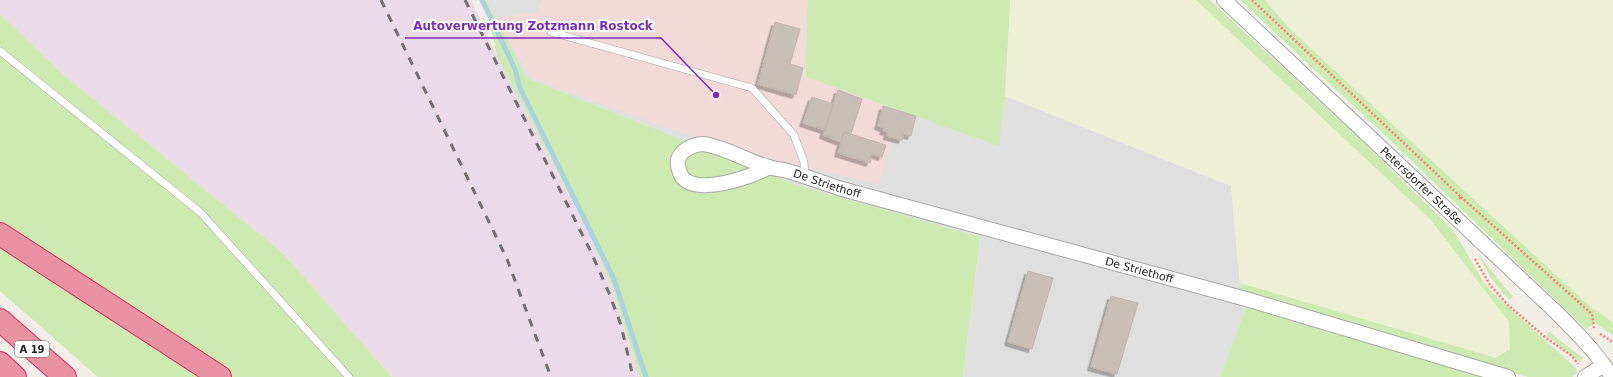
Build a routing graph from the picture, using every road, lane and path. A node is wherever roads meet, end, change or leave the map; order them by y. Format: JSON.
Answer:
{"nodes":[{"id":1,"x":1224,"y":0,"type":"edge"},
{"id":2,"x":1252,"y":0,"type":"edge"},
{"id":3,"x":551,"y":32,"type":"dead end"},
{"id":4,"x":0,"y":52,"type":"edge"},
{"id":5,"x":769,"y":167,"type":"junction"},
{"id":6,"x":805,"y":178,"type":"junction"},
{"id":7,"x":1460,"y":197,"type":"junction"},
{"id":8,"x":1448,"y":211,"type":"junction"},
{"id":9,"x":0,"y":234,"type":"edge"},
{"id":10,"x":1475,"y":258,"type":"dead end"},
{"id":11,"x":0,"y":320,"type":"edge"},
{"id":12,"x":1594,"y":331,"type":"dead end"},
{"id":13,"x":0,"y":364,"type":"edge"},
{"id":14,"x":1604,"y":364,"type":"junction"},
{"id":15,"x":1586,"y":376,"type":"edge"},
{"id":16,"x":15,"y":377,"type":"edge"},
{"id":17,"x":65,"y":377,"type":"edge"},
{"id":18,"x":220,"y":377,"type":"edge"},
{"id":19,"x":349,"y":377,"type":"edge"},
{"id":20,"x":1508,"y":377,"type":"edge"},
{"id":21,"x":1612,"y":377,"type":"edge"}],
"edges":[{"from":1,"to":8,"type":"street","name":"Petersdorfer Straße"},
{"from":2,"to":7,"type":"path"},
{"from":3,"to":6,"type":"lane"},
{"from":4,"to":19,"type":"lane"},
{"from":5,"to":5,"type":"street","name":"De Striethoff"},
{"from":5,"to":6,"type":"street","name":"De Striethoff"},
{"from":6,"to":20,"type":"street","name":"De Striethoff"},
{"from":7,"to":8,"type":"path"},
{"from":7,"to":12,"type":"path"},
{"from":8,"to":14,"type":"street","name":"Petersdorfer Straße"},
{"from":9,"to":18,"type":"highway"},
{"from":10,"to":15,"type":"path"},
{"from":11,"to":17,"type":"highway","number":"A 19"},
{"from":13,"to":16,"type":"highway","number":"A 19"},
{"from":14,"to":15,"type":"street"},
{"from":14,"to":21,"type":"street","name":"Petersdorfer Straße"}]}
